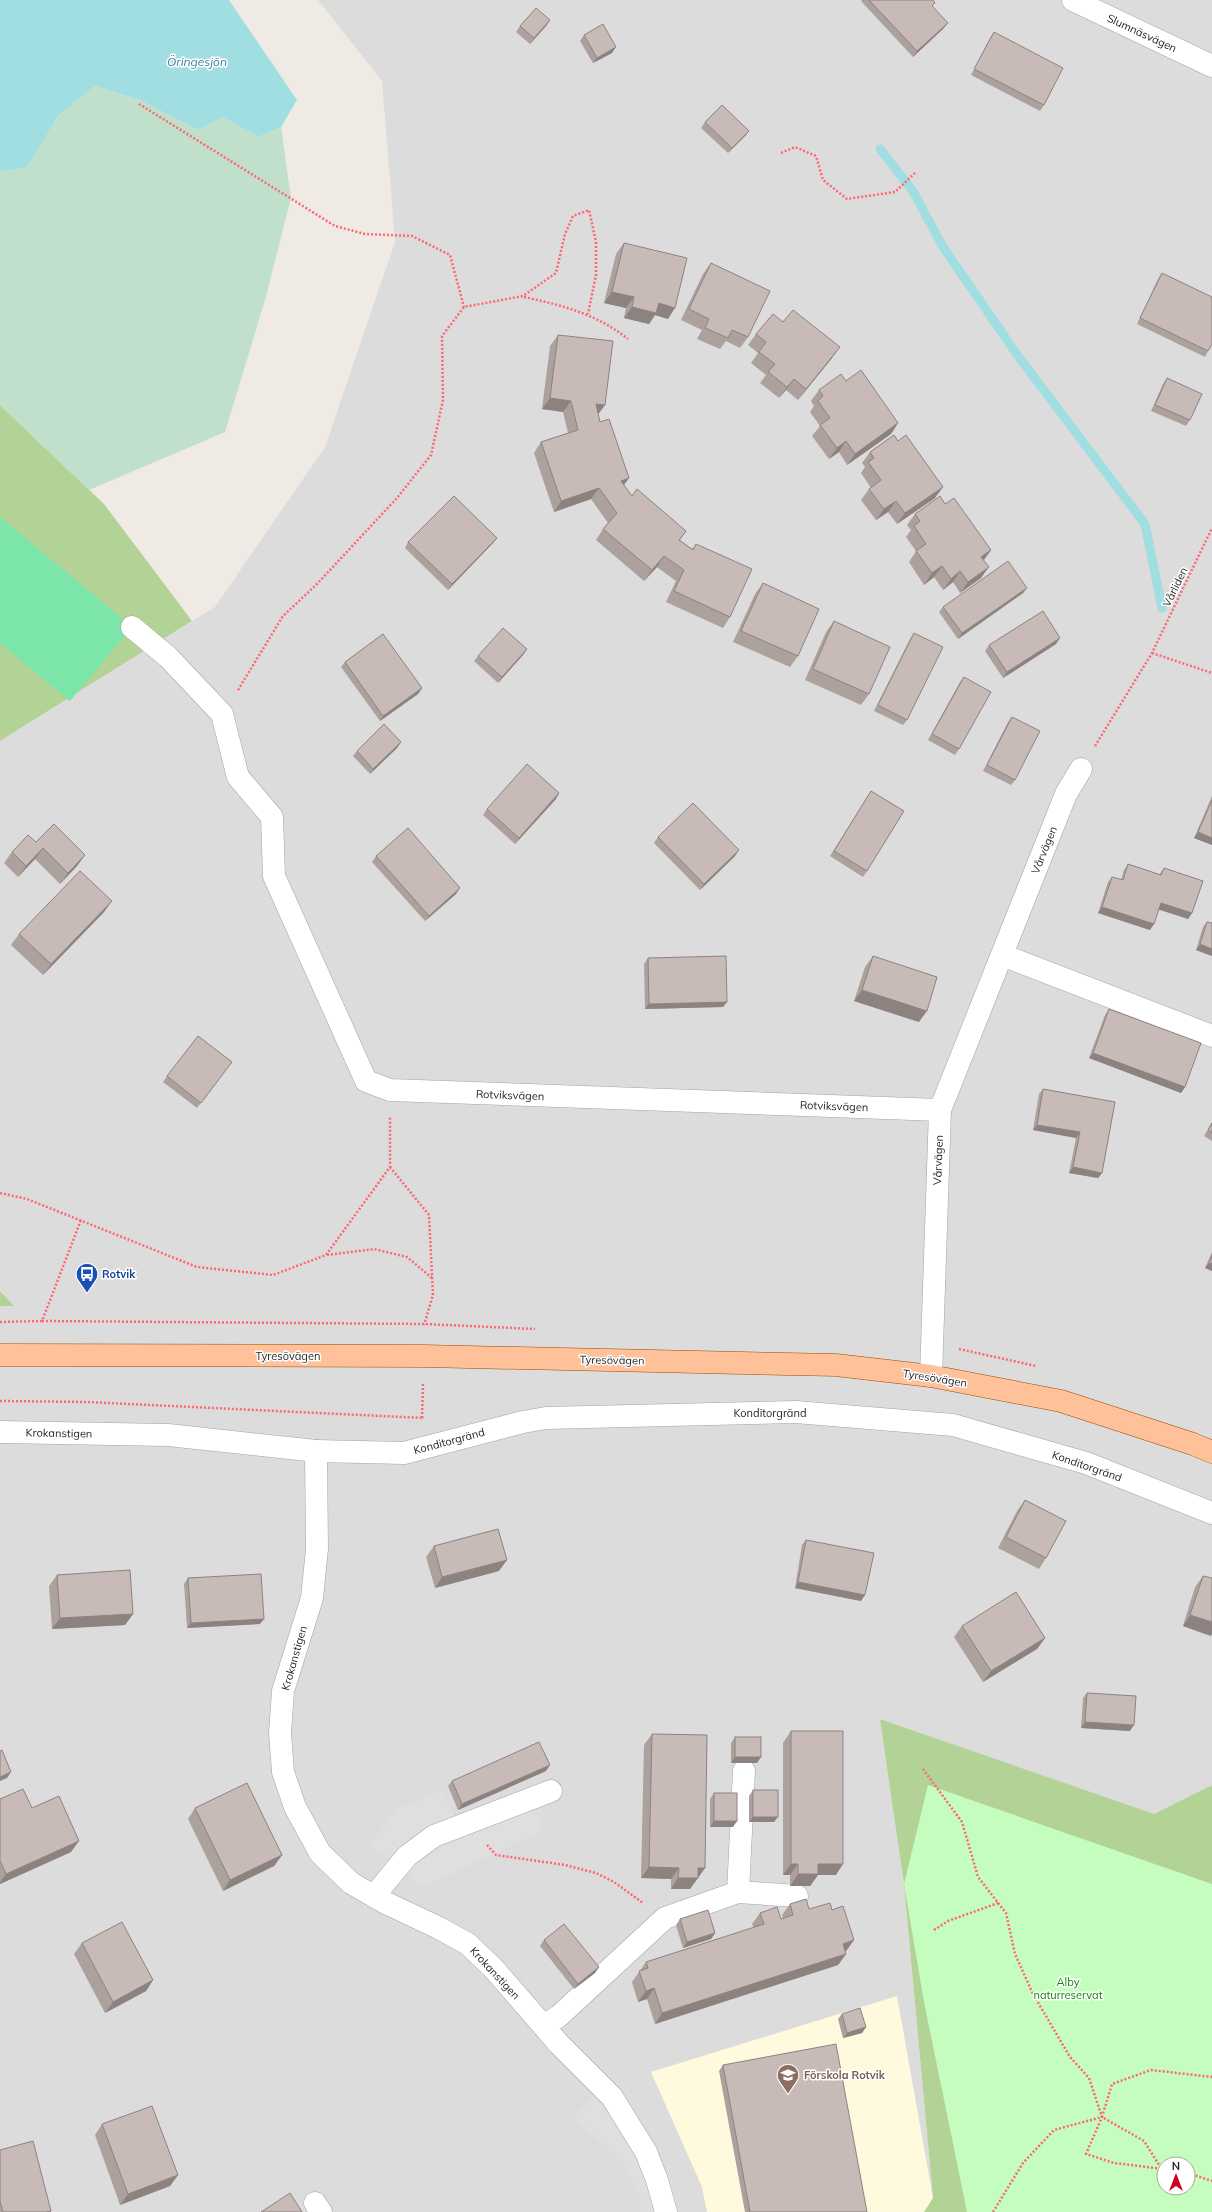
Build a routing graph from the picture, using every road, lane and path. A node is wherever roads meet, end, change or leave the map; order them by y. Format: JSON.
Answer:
{"nodes":[{"id":1,"x":1073,"y":0,"type":"edge"},
{"id":2,"x":1212,"y":66,"type":"edge"},
{"id":3,"x":139,"y":104,"type":"dead end"},
{"id":4,"x":781,"y":153,"type":"dead end"},
{"id":5,"x":916,"y":172,"type":"dead end"},
{"id":6,"x":523,"y":296,"type":"junction"},
{"id":7,"x":464,"y":307,"type":"junction"},
{"id":8,"x":588,"y":314,"type":"junction"},
{"id":9,"x":628,"y":339,"type":"dead end"},
{"id":10,"x":1212,"y":528,"type":"edge"},
{"id":11,"x":132,"y":627,"type":"dead end"},
{"id":12,"x":1152,"y":653,"type":"junction"},
{"id":13,"x":1212,"y":673,"type":"edge"},
{"id":14,"x":222,"y":714,"type":"junction"},
{"id":15,"x":1081,"y":769,"type":"joint"},
{"id":16,"x":1002,"y":955,"type":"junction"},
{"id":17,"x":1212,"y":1036,"type":"edge"},
{"id":18,"x":390,"y":1090,"type":"junction"},
{"id":19,"x":940,"y":1110,"type":"junction"},
{"id":20,"x":390,"y":1167,"type":"junction"},
{"id":21,"x":0,"y":1193,"type":"edge"},
{"id":22,"x":81,"y":1220,"type":"junction"},
{"id":23,"x":326,"y":1255,"type":"junction"},
{"id":24,"x":432,"y":1278,"type":"junction"},
{"id":25,"x":42,"y":1321,"type":"junction"},
{"id":26,"x":0,"y":1322,"type":"edge"},
{"id":27,"x":0,"y":1355,"type":"edge"},
{"id":28,"x":931,"y":1376,"type":"junction"},
{"id":29,"x":0,"y":1401,"type":"edge"},
{"id":30,"x":430,"y":1418,"type":"dead end"},
{"id":31,"x":0,"y":1432,"type":"edge"},
{"id":32,"x":316,"y":1451,"type":"junction"},
{"id":33,"x":1212,"y":1452,"type":"edge"},
{"id":34,"x":1212,"y":1513,"type":"edge"},
{"id":35,"x":923,"y":1769,"type":"dead end"},
{"id":36,"x":744,"y":1771,"type":"dead end"},
{"id":37,"x":551,"y":1791,"type":"dead end"},
{"id":38,"x":474,"y":1820,"type":"junction"},
{"id":39,"x":738,"y":1892,"type":"junction"},
{"id":40,"x":374,"y":1896,"type":"junction"},
{"id":41,"x":797,"y":1896,"type":"dead end"},
{"id":42,"x":998,"y":1903,"type":"junction"},
{"id":43,"x":665,"y":1918,"type":"junction"},
{"id":44,"x":934,"y":1930,"type":"dead end"},
{"id":45,"x":544,"y":2026,"type":"junction"},
{"id":46,"x":1212,"y":2077,"type":"edge"},
{"id":47,"x":1102,"y":2117,"type":"junction"},
{"id":48,"x":1156,"y":2159,"type":"edge"},
{"id":49,"x":1156,"y":2168,"type":"edge"},
{"id":50,"x":1196,"y":2176,"type":"edge"},
{"id":51,"x":1212,"y":2181,"type":"edge"},
{"id":52,"x":666,"y":2212,"type":"edge"},
{"id":53,"x":993,"y":2212,"type":"edge"}],
"edges":[{"from":1,"to":2,"type":"street","name":"Slumnäsvägen"},
{"from":3,"to":7,"type":"path"},
{"from":4,"to":5,"type":"path"},
{"from":6,"to":7,"type":"path"},
{"from":6,"to":8,"type":"path"},
{"from":6,"to":8,"type":"path"},
{"from":7,"to":14,"type":"path"},
{"from":8,"to":9,"type":"path"},
{"from":10,"to":12,"type":"path","name":"Vårliden"},
{"from":11,"to":14,"type":"street"},
{"from":12,"to":13,"type":"path"},
{"from":12,"to":15,"type":"path","name":"Vårliden"},
{"from":14,"to":18,"type":"street","name":"Rotviksvägen"},
{"from":15,"to":16,"type":"street","name":"Vårvägen"},
{"from":16,"to":17,"type":"street"},
{"from":16,"to":19,"type":"street","name":"Vårvägen"},
{"from":18,"to":19,"type":"street","name":"Rotviksvägen"},
{"from":18,"to":20,"type":"path"},
{"from":19,"to":28,"type":"street","name":"Vårvägen"},
{"from":20,"to":23,"type":"path"},
{"from":20,"to":24,"type":"path"},
{"from":21,"to":22,"type":"path"},
{"from":22,"to":23,"type":"path"},
{"from":22,"to":25,"type":"path"},
{"from":23,"to":24,"type":"path"},
{"from":24,"to":25,"type":"path"},
{"from":25,"to":26,"type":"path"},
{"from":27,"to":28,"type":"main road","name":"Tyresövägen"},
{"from":28,"to":33,"type":"main road","name":"Tyresövägen"},
{"from":29,"to":30,"type":"path"},
{"from":31,"to":32,"type":"street","name":"Krokanstigen"},
{"from":32,"to":34,"type":"street","name":"Konditorgränd"},
{"from":32,"to":40,"type":"street","name":"Krokanstigen"},
{"from":35,"to":42,"type":"path"},
{"from":36,"to":39,"type":"street"},
{"from":37,"to":38,"type":"street"},
{"from":38,"to":40,"type":"street"},
{"from":38,"to":43,"type":"path"},
{"from":39,"to":41,"type":"street"},
{"from":39,"to":43,"type":"street"},
{"from":40,"to":45,"type":"street","name":"Krokanstigen"},
{"from":42,"to":44,"type":"path"},
{"from":42,"to":47,"type":"path"},
{"from":43,"to":45,"type":"street"},
{"from":45,"to":52,"type":"street","name":"Krokanstigen"},
{"from":46,"to":47,"type":"path"},
{"from":47,"to":48,"type":"path"},
{"from":47,"to":49,"type":"path"},
{"from":47,"to":53,"type":"path"},
{"from":50,"to":51,"type":"path"}]}
